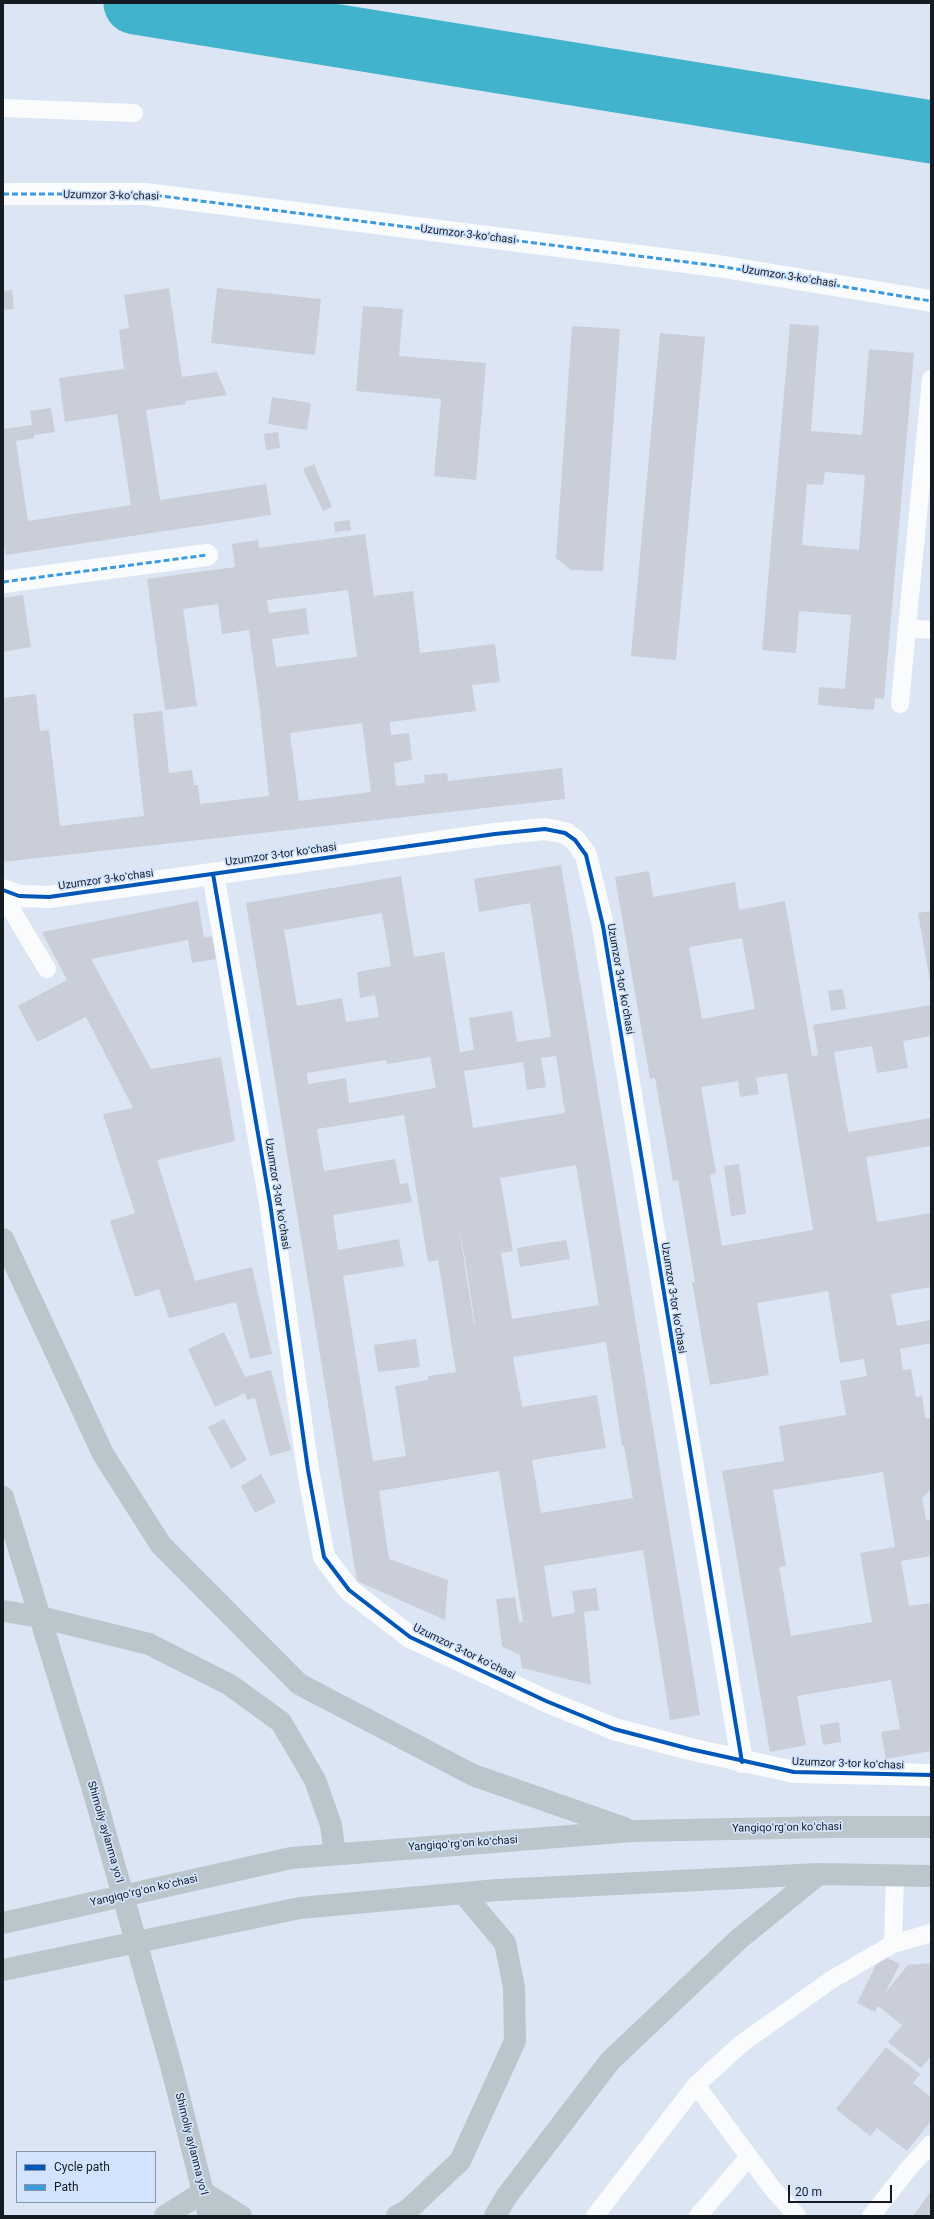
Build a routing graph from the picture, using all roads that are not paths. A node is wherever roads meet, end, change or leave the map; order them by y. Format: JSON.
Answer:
{"nodes":[{"id":1,"x":3,"y":108,"type":"edge"},
{"id":2,"x":134,"y":113,"type":"dead end"},
{"id":3,"x":3,"y":194,"type":"edge"},
{"id":4,"x":931,"y":301,"type":"edge"},
{"id":5,"x":931,"y":379,"type":"edge"},
{"id":6,"x":208,"y":555,"type":"dead end"},
{"id":7,"x":3,"y":582,"type":"edge"},
{"id":8,"x":907,"y":628,"type":"junction"},
{"id":9,"x":931,"y":630,"type":"edge"},
{"id":10,"x":900,"y":704,"type":"dead end"},
{"id":11,"x":213,"y":874,"type":"junction"},
{"id":12,"x":3,"y":890,"type":"edge"},
{"id":13,"x":3,"y":896,"type":"edge"},
{"id":14,"x":47,"y":969,"type":"dead end"},
{"id":15,"x":3,"y":1239,"type":"edge"},
{"id":16,"x":3,"y":1497,"type":"edge"},
{"id":17,"x":3,"y":1611,"type":"edge"},
{"id":18,"x":40,"y":1617,"type":"junction"},
{"id":19,"x":742,"y":1762,"type":"junction"},
{"id":20,"x":931,"y":1775,"type":"edge"},
{"id":21,"x":931,"y":1827,"type":"edge"},
{"id":22,"x":633,"y":1831,"type":"junction"},
{"id":23,"x":335,"y":1854,"type":"junction"},
{"id":24,"x":819,"y":1874,"type":"junction"},
{"id":25,"x":895,"y":1875,"type":"junction"},
{"id":26,"x":931,"y":1876,"type":"edge"},
{"id":27,"x":463,"y":1893,"type":"junction"},
{"id":28,"x":3,"y":1923,"type":"edge"},
{"id":29,"x":931,"y":1933,"type":"edge"},
{"id":30,"x":893,"y":1944,"type":"junction"},
{"id":31,"x":3,"y":1970,"type":"edge"},
{"id":32,"x":696,"y":2085,"type":"junction"},
{"id":33,"x":931,"y":2144,"type":"edge"},
{"id":34,"x":749,"y":2157,"type":"junction"},
{"id":35,"x":203,"y":2192,"type":"junction"},
{"id":36,"x":603,"y":2213,"type":"edge"},
{"id":37,"x":166,"y":2216,"type":"edge"},
{"id":38,"x":209,"y":2216,"type":"edge"},
{"id":39,"x":241,"y":2216,"type":"edge"},
{"id":40,"x":397,"y":2216,"type":"edge"},
{"id":41,"x":495,"y":2216,"type":"edge"},
{"id":42,"x":698,"y":2216,"type":"edge"},
{"id":43,"x":797,"y":2216,"type":"edge"},
{"id":44,"x":871,"y":2216,"type":"edge"}],
"edges":[{"from":1,"to":2,"type":"lane"},
{"from":3,"to":4,"type":"street","name":"Uzumzor 3-koʻchasi"},
{"from":5,"to":8,"type":"lane"},
{"from":6,"to":7,"type":"street"},
{"from":8,"to":9,"type":"lane"},
{"from":8,"to":10,"type":"lane"},
{"from":11,"to":12,"type":"street","name":"Uzumzor 3-koʻchasi"},
{"from":11,"to":19,"type":"street","name":"Uzumzor 3-tor koʻchasi"},
{"from":11,"to":19,"type":"street","name":"Uzumzor 3-tor koʻchasi"},
{"from":13,"to":14,"type":"lane"},
{"from":15,"to":22,"type":"main road"},
{"from":16,"to":18,"type":"main road","name":"Shimoliy aylanma yoʻl"},
{"from":17,"to":18,"type":"main road"},
{"from":18,"to":23,"type":"main road"},
{"from":18,"to":35,"type":"main road","name":"Shimoliy aylanma yoʻl"},
{"from":19,"to":20,"type":"street","name":"Uzumzor 3-tor koʻchasi"},
{"from":21,"to":22,"type":"main road","name":"Yangiqoʻrgʻon koʻchasi"},
{"from":22,"to":23,"type":"main road","name":"Yangiqoʻrgʻon koʻchasi"},
{"from":23,"to":28,"type":"main road","name":"Yangiqoʻrgʻon koʻchasi"},
{"from":24,"to":25,"type":"main road"},
{"from":24,"to":27,"type":"main road"},
{"from":24,"to":41,"type":"main road"},
{"from":25,"to":26,"type":"main road"},
{"from":25,"to":30,"type":"lane"},
{"from":27,"to":31,"type":"main road"},
{"from":27,"to":40,"type":"main road"},
{"from":29,"to":30,"type":"lane"},
{"from":30,"to":32,"type":"lane"},
{"from":32,"to":34,"type":"lane"},
{"from":32,"to":36,"type":"lane"},
{"from":33,"to":44,"type":"lane"},
{"from":34,"to":42,"type":"lane"},
{"from":34,"to":43,"type":"lane"},
{"from":35,"to":37,"type":"main road"},
{"from":35,"to":38,"type":"main road","name":"Shimoliy aylanma yoʻl"},
{"from":35,"to":39,"type":"main road"}]}
